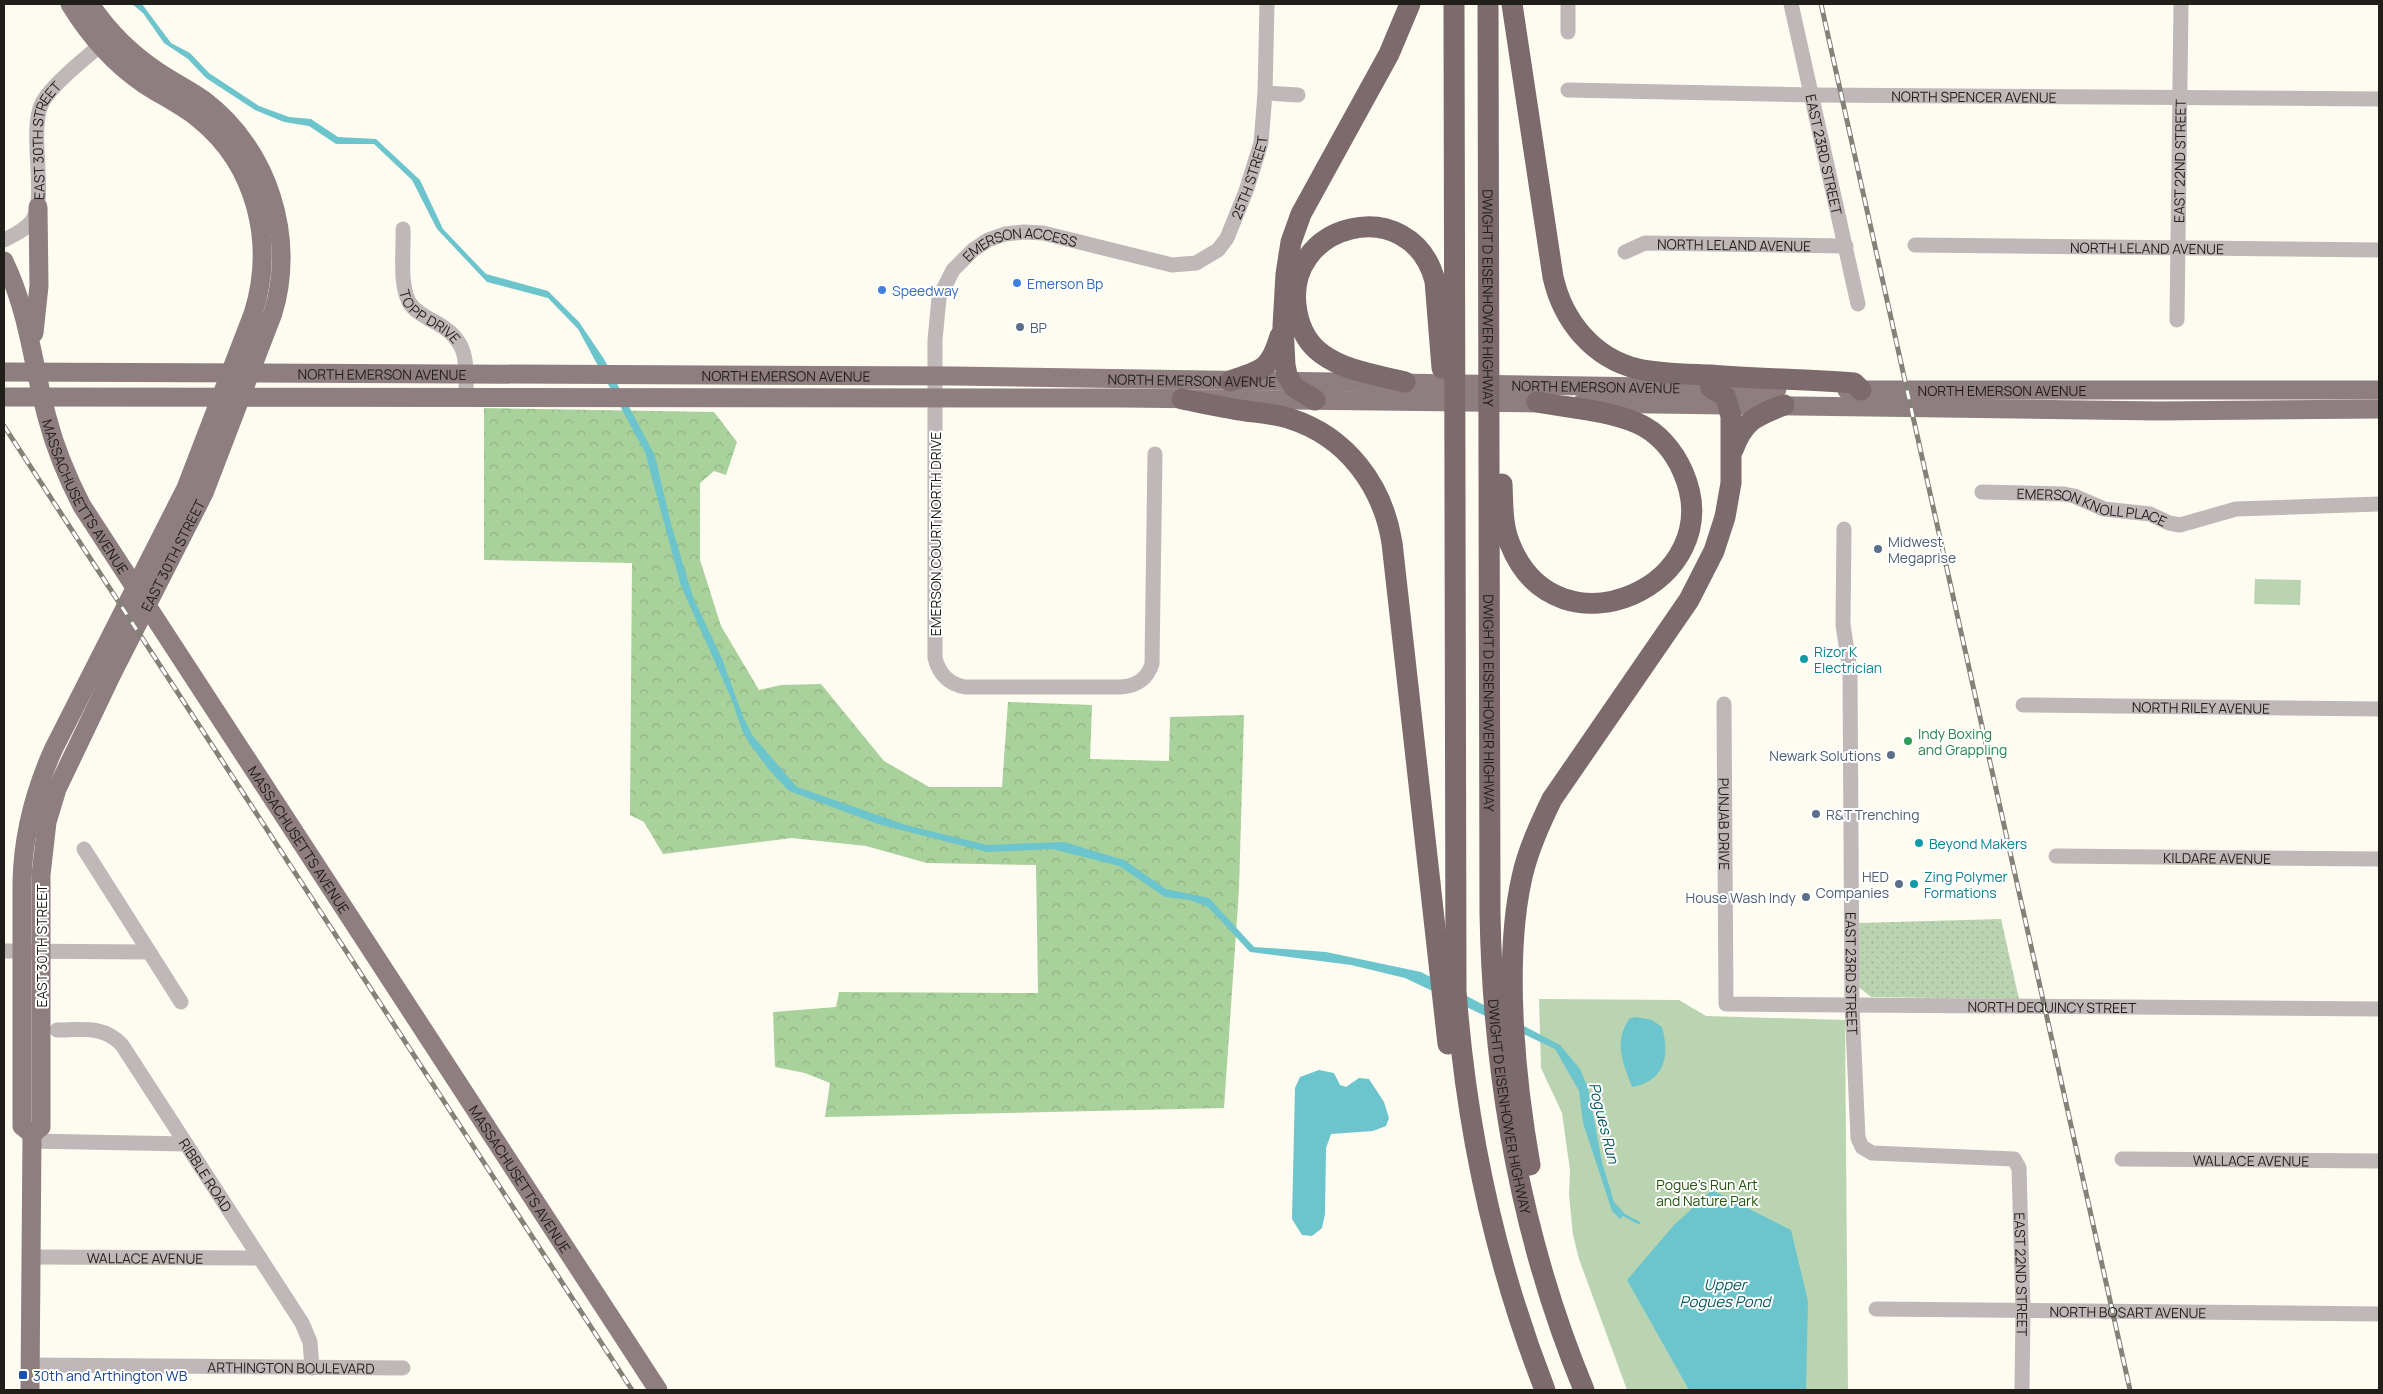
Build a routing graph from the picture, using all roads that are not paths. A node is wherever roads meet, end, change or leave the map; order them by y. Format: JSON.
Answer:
{"nodes":[{"id":1,"x":70,"y":4,"type":"edge"},
{"id":2,"x":90,"y":4,"type":"edge"},
{"id":3,"x":1267,"y":4,"type":"edge"},
{"id":4,"x":1410,"y":4,"type":"edge"},
{"id":5,"x":1454,"y":4,"type":"edge"},
{"id":6,"x":1488,"y":4,"type":"edge"},
{"id":7,"x":1512,"y":4,"type":"edge"},
{"id":8,"x":1568,"y":4,"type":"edge"},
{"id":9,"x":1791,"y":4,"type":"edge"},
{"id":10,"x":2180,"y":4,"type":"edge"},
{"id":11,"x":1568,"y":32,"type":"dead end"},
{"id":12,"x":107,"y":40,"type":"junction"},
{"id":13,"x":1568,"y":90,"type":"dead end"},
{"id":14,"x":1265,"y":93,"type":"junction"},
{"id":15,"x":1298,"y":95,"type":"dead end"},
{"id":16,"x":1812,"y":95,"type":"junction"},
{"id":17,"x":2180,"y":97,"type":"junction"},
{"id":18,"x":2379,"y":99,"type":"edge"},
{"id":19,"x":38,"y":207,"type":"junction"},
{"id":20,"x":403,"y":229,"type":"dead end"},
{"id":21,"x":4,"y":240,"type":"edge"},
{"id":22,"x":1915,"y":245,"type":"dead end"},
{"id":23,"x":1846,"y":246,"type":"junction"},
{"id":24,"x":2177,"y":248,"type":"junction"},
{"id":25,"x":2379,"y":250,"type":"edge"},
{"id":26,"x":1625,"y":252,"type":"dead end"},
{"id":27,"x":1211,"y":255,"type":"joint"},
{"id":28,"x":4,"y":262,"type":"edge"},
{"id":29,"x":1858,"y":304,"type":"dead end"},
{"id":30,"x":2177,"y":320,"type":"dead end"},
{"id":31,"x":1283,"y":326,"type":"junction"},
{"id":32,"x":1489,"y":341,"type":"junction"},
{"id":33,"x":32,"y":350,"type":"junction"},
{"id":34,"x":4,"y":372,"type":"edge"},
{"id":35,"x":232,"y":373,"type":"junction"},
{"id":36,"x":251,"y":373,"type":"junction"},
{"id":37,"x":466,"y":374,"type":"junction"},
{"id":38,"x":1230,"y":381,"type":"junction"},
{"id":39,"x":1290,"y":381,"type":"junction"},
{"id":40,"x":1414,"y":383,"type":"junction"},
{"id":41,"x":936,"y":388,"type":"junction"},
{"id":42,"x":1711,"y":388,"type":"junction"},
{"id":43,"x":2379,"y":390,"type":"edge"},
{"id":44,"x":1868,"y":396,"type":"junction"},
{"id":45,"x":4,"y":397,"type":"edge"},
{"id":46,"x":188,"y":397,"type":"junction"},
{"id":47,"x":223,"y":397,"type":"junction"},
{"id":48,"x":242,"y":397,"type":"junction"},
{"id":49,"x":466,"y":398,"type":"junction"},
{"id":50,"x":1182,"y":399,"type":"junction"},
{"id":51,"x":1941,"y":399,"type":"junction"},
{"id":52,"x":1315,"y":400,"type":"junction"},
{"id":53,"x":1529,"y":403,"type":"junction"},
{"id":54,"x":1728,"y":404,"type":"junction"},
{"id":55,"x":1784,"y":405,"type":"junction"},
{"id":56,"x":2379,"y":410,"type":"edge"},
{"id":57,"x":212,"y":425,"type":"junction"},
{"id":58,"x":1154,"y":454,"type":"dead end"},
{"id":59,"x":1731,"y":454,"type":"junction"},
{"id":60,"x":1982,"y":492,"type":"dead end"},
{"id":61,"x":2379,"y":504,"type":"edge"},
{"id":62,"x":1844,"y":529,"type":"dead end"},
{"id":63,"x":1455,"y":536,"type":"junction"},
{"id":64,"x":1724,"y":704,"type":"dead end"},
{"id":65,"x":2022,"y":705,"type":"dead end"},
{"id":66,"x":2379,"y":709,"type":"edge"},
{"id":67,"x":84,"y":849,"type":"dead end"},
{"id":68,"x":2056,"y":856,"type":"dead end"},
{"id":69,"x":2379,"y":859,"type":"edge"},
{"id":70,"x":25,"y":951,"type":"edge"},
{"id":71,"x":149,"y":952,"type":"junction"},
{"id":72,"x":181,"y":1002,"type":"dead end"},
{"id":73,"x":1726,"y":1004,"type":"joint"},
{"id":74,"x":1852,"y":1005,"type":"junction"},
{"id":75,"x":2379,"y":1009,"type":"edge"},
{"id":76,"x":1451,"y":1025,"type":"junction"},
{"id":77,"x":57,"y":1030,"type":"dead end"},
{"id":78,"x":31,"y":1137,"type":"junction"},
{"id":79,"x":186,"y":1144,"type":"junction"},
{"id":80,"x":2014,"y":1159,"type":"joint"},
{"id":81,"x":2122,"y":1159,"type":"dead end"},
{"id":82,"x":2379,"y":1162,"type":"edge"},
{"id":83,"x":30,"y":1257,"type":"junction"},
{"id":84,"x":260,"y":1258,"type":"junction"},
{"id":85,"x":1876,"y":1309,"type":"dead end"},
{"id":86,"x":2023,"y":1310,"type":"junction"},
{"id":87,"x":2379,"y":1314,"type":"edge"},
{"id":88,"x":1566,"y":1344,"type":"junction"},
{"id":89,"x":30,"y":1365,"type":"junction"},
{"id":90,"x":312,"y":1368,"type":"junction"},
{"id":91,"x":403,"y":1368,"type":"dead end"},
{"id":92,"x":30,"y":1390,"type":"edge"},
{"id":93,"x":658,"y":1390,"type":"edge"},
{"id":94,"x":1545,"y":1390,"type":"edge"},
{"id":95,"x":1584,"y":1390,"type":"edge"},
{"id":96,"x":2022,"y":1390,"type":"edge"}],
"edges":[{"from":1,"to":12,"type":"main road","name":"EAST 30TH STREET"},
{"from":2,"to":12,"type":"main road","name":"EAST 30TH STREET"},
{"from":3,"to":14,"type":"street","name":"25TH STREET"},
{"from":4,"to":31,"type":"highway"},
{"from":5,"to":63,"type":"highway"},
{"from":6,"to":32,"type":"highway","name":"DWIGHT D EISENHOWER HIGHWAY"},
{"from":7,"to":44,"type":"highway"},
{"from":8,"to":11,"type":"street"},
{"from":9,"to":16,"type":"street","name":"EAST 23RD STREET"},
{"from":10,"to":17,"type":"street","name":"EAST 22ND STREET"},
{"from":12,"to":19,"type":"street","name":"EAST 30TH STREET"},
{"from":12,"to":35,"type":"main road","name":"EAST 30TH STREET"},
{"from":12,"to":36,"type":"main road","name":"EAST 30TH STREET"},
{"from":13,"to":16,"type":"street","name":"NORTH SPENCER AVENUE"},
{"from":14,"to":15,"type":"street"},
{"from":14,"to":27,"type":"street","name":"25TH STREET"},
{"from":16,"to":17,"type":"street","name":"NORTH SPENCER AVENUE"},
{"from":16,"to":23,"type":"street","name":"EAST 23RD STREET"},
{"from":17,"to":18,"type":"street","name":"NORTH SPENCER AVENUE"},
{"from":17,"to":24,"type":"street","name":"EAST 22ND STREET"},
{"from":19,"to":21,"type":"street","name":"EAST 30TH STREET"},
{"from":19,"to":33,"type":"main road"},
{"from":20,"to":37,"type":"street","name":"TOPP DRIVE"},
{"from":22,"to":24,"type":"street","name":"NORTH LELAND AVENUE"},
{"from":23,"to":26,"type":"street","name":"NORTH LELAND AVENUE"},
{"from":23,"to":29,"type":"street","name":"EAST 23RD STREET"},
{"from":24,"to":25,"type":"street","name":"NORTH LELAND AVENUE"},
{"from":24,"to":30,"type":"street","name":"EAST 22ND STREET"},
{"from":27,"to":41,"type":"street","name":"EMERSON ACCESS"},
{"from":28,"to":33,"type":"main road","name":"MASSACHUSETTS AVENUE"},
{"from":31,"to":38,"type":"highway"},
{"from":31,"to":39,"type":"highway"},
{"from":32,"to":53,"type":"highway"},
{"from":32,"to":88,"type":"highway","name":"DWIGHT D EISENHOWER HIGHWAY"},
{"from":33,"to":93,"type":"main road","name":"MASSACHUSETTS AVENUE"},
{"from":34,"to":35,"type":"main road","name":"NORTH EMERSON AVENUE"},
{"from":35,"to":36,"type":"main road","name":"NORTH EMERSON AVENUE"},
{"from":35,"to":47,"type":"main road","name":"EAST 30TH STREET"},
{"from":36,"to":37,"type":"main road","name":"NORTH EMERSON AVENUE"},
{"from":36,"to":48,"type":"main road","name":"EAST 30TH STREET"},
{"from":37,"to":41,"type":"main road","name":"NORTH EMERSON AVENUE"},
{"from":37,"to":49,"type":"street","name":"TOPP DRIVE"},
{"from":38,"to":39,"type":"main road","name":"NORTH EMERSON AVENUE"},
{"from":38,"to":41,"type":"main road","name":"NORTH EMERSON AVENUE"},
{"from":39,"to":40,"type":"main road","name":"NORTH EMERSON AVENUE"},
{"from":39,"to":52,"type":"highway"},
{"from":40,"to":42,"type":"main road","name":"NORTH EMERSON AVENUE"},
{"from":40,"to":63,"type":"highway"},
{"from":41,"to":49,"type":"main road","name":"NORTH EMERSON AVENUE"},
{"from":41,"to":50,"type":"main road","name":"NORTH EMERSON AVENUE"},
{"from":41,"to":58,"type":"street","name":"EMERSON COURT NORTH DRIVE"},
{"from":42,"to":44,"type":"main road","name":"NORTH EMERSON AVENUE"},
{"from":42,"to":54,"type":"highway"},
{"from":43,"to":51,"type":"main road","name":"NORTH EMERSON AVENUE"},
{"from":44,"to":51,"type":"main road","name":"NORTH EMERSON AVENUE"},
{"from":44,"to":55,"type":"main road","name":"NORTH EMERSON AVENUE"},
{"from":45,"to":46,"type":"main road","name":"NORTH EMERSON AVENUE"},
{"from":46,"to":47,"type":"main road","name":"NORTH EMERSON AVENUE"},
{"from":46,"to":57,"type":"main road"},
{"from":47,"to":48,"type":"main road","name":"NORTH EMERSON AVENUE"},
{"from":47,"to":57,"type":"main road","name":"EAST 30TH STREET"},
{"from":48,"to":49,"type":"main road","name":"NORTH EMERSON AVENUE"},
{"from":48,"to":70,"type":"main road","name":"EAST 30TH STREET"},
{"from":50,"to":52,"type":"main road","name":"NORTH EMERSON AVENUE"},
{"from":50,"to":76,"type":"highway"},
{"from":51,"to":56,"type":"main road","name":"NORTH EMERSON AVENUE"},
{"from":52,"to":53,"type":"main road","name":"NORTH EMERSON AVENUE"},
{"from":53,"to":54,"type":"main road","name":"NORTH EMERSON AVENUE"},
{"from":54,"to":55,"type":"main road","name":"NORTH EMERSON AVENUE"},
{"from":54,"to":59,"type":"highway"},
{"from":55,"to":59,"type":"highway"},
{"from":57,"to":70,"type":"main road","name":"EAST 30TH STREET"},
{"from":59,"to":88,"type":"highway"},
{"from":60,"to":61,"type":"street","name":"EMERSON KNOLL PLACE"},
{"from":62,"to":74,"type":"street","name":"EAST 23RD STREET"},
{"from":63,"to":76,"type":"highway"},
{"from":64,"to":73,"type":"street","name":"PUNJAB DRIVE"},
{"from":65,"to":66,"type":"street","name":"NORTH RILEY AVENUE"},
{"from":67,"to":71,"type":"street"},
{"from":68,"to":69,"type":"street","name":"KILDARE AVENUE"},
{"from":70,"to":71,"type":"street"},
{"from":70,"to":78,"type":"main road","name":"EAST 30TH STREET"},
{"from":71,"to":72,"type":"street"},
{"from":73,"to":74,"type":"street","name":"NORTH DEQUINCY STREET"},
{"from":74,"to":75,"type":"street","name":"NORTH DEQUINCY STREET"},
{"from":74,"to":80,"type":"street","name":"EAST 23RD STREET"},
{"from":76,"to":94,"type":"highway"},
{"from":77,"to":79,"type":"street","name":"RIBBLE ROAD"},
{"from":78,"to":79,"type":"street"},
{"from":78,"to":83,"type":"main road","name":"EAST 30TH STREET"},
{"from":79,"to":84,"type":"street","name":"RIBBLE ROAD"},
{"from":80,"to":86,"type":"street","name":"EAST 22ND STREET"},
{"from":81,"to":82,"type":"street","name":"WALLACE AVENUE"},
{"from":83,"to":84,"type":"street","name":"WALLACE AVENUE"},
{"from":83,"to":89,"type":"main road","name":"EAST 30TH STREET"},
{"from":84,"to":90,"type":"street","name":"RIBBLE ROAD"},
{"from":85,"to":86,"type":"street","name":"NORTH BOSART AVENUE"},
{"from":86,"to":87,"type":"street","name":"NORTH BOSART AVENUE"},
{"from":86,"to":96,"type":"street","name":"EAST 22ND STREET"},
{"from":88,"to":95,"type":"highway","name":"DWIGHT D EISENHOWER HIGHWAY"},
{"from":89,"to":90,"type":"street","name":"ARTHINGTON BOULEVARD"},
{"from":89,"to":92,"type":"main road","name":"EAST 30TH STREET"},
{"from":90,"to":91,"type":"street","name":"ARTHINGTON BOULEVARD"}]}
